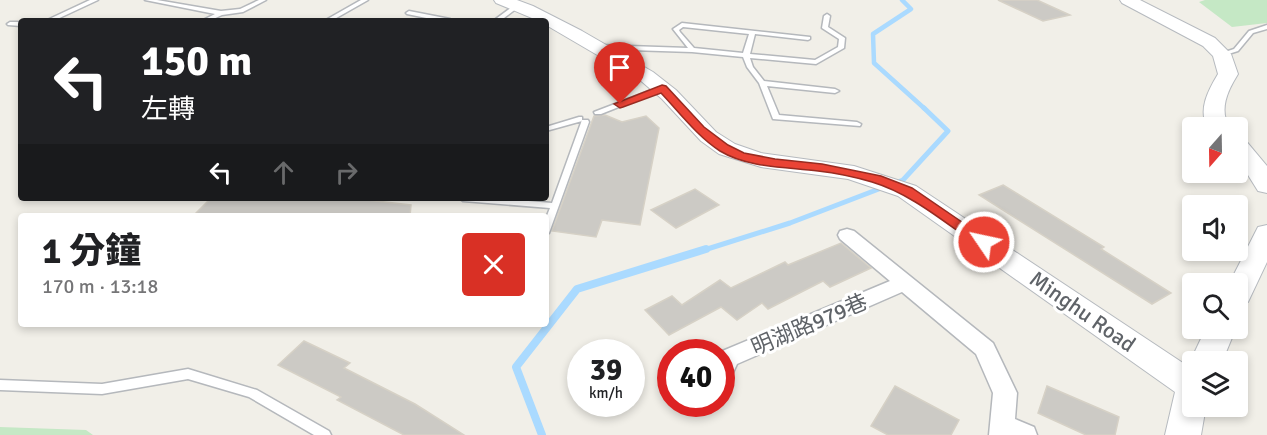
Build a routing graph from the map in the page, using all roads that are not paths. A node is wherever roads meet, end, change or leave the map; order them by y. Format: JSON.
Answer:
{"nodes":[{"id":1,"x":95,"y":0,"type":"edge"},
{"id":2,"x":148,"y":0,"type":"edge"},
{"id":3,"x":262,"y":0,"type":"edge"},
{"id":4,"x":365,"y":0,"type":"edge"},
{"id":5,"x":1128,"y":0,"type":"edge"},
{"id":6,"x":510,"y":3,"type":"edge"},
{"id":7,"x":221,"y":13,"type":"junction"},
{"id":8,"x":409,"y":13,"type":"dead end"},
{"id":9,"x":827,"y":15,"type":"dead end"},
{"id":10,"x":55,"y":18,"type":"edge"},
{"id":11,"x":210,"y":18,"type":"edge"},
{"id":12,"x":332,"y":18,"type":"edge"},
{"id":13,"x":435,"y":18,"type":"edge"},
{"id":14,"x":498,"y":18,"type":"edge"},
{"id":15,"x":547,"y":18,"type":"edge"},
{"id":16,"x":549,"y":19,"type":"edge"},
{"id":17,"x":10,"y":24,"type":"dead end"},
{"id":18,"x":18,"y":24,"type":"edge"},
{"id":19,"x":1267,"y":27,"type":"edge"},
{"id":20,"x":752,"y":33,"type":"junction"},
{"id":21,"x":808,"y":38,"type":"dead end"},
{"id":22,"x":599,"y":47,"type":"junction"},
{"id":23,"x":692,"y":50,"type":"junction"},
{"id":24,"x":1222,"y":54,"type":"junction"},
{"id":25,"x":746,"y":55,"type":"junction"},
{"id":26,"x":762,"y":83,"type":"junction"},
{"id":27,"x":662,"y":88,"type":"junction"},
{"id":28,"x":835,"y":91,"type":"dead end"},
{"id":29,"x":598,"y":112,"type":"dead end"},
{"id":30,"x":1216,"y":117,"type":"edge"},
{"id":31,"x":857,"y":124,"type":"dead end"},
{"id":32,"x":549,"y":128,"type":"edge"},
{"id":33,"x":1248,"y":157,"type":"edge"},
{"id":34,"x":1267,"y":186,"type":"edge"},
{"id":35,"x":498,"y":201,"type":"edge"},
{"id":36,"x":555,"y":206,"type":"junction"},
{"id":37,"x":549,"y":223,"type":"edge"},
{"id":38,"x":1267,"y":232,"type":"edge"},
{"id":39,"x":847,"y":235,"type":"dead end"},
{"id":40,"x":1248,"y":273,"type":"edge"},
{"id":41,"x":904,"y":283,"type":"junction"},
{"id":42,"x":735,"y":355,"type":"edge"},
{"id":43,"x":1182,"y":379,"type":"edge"},
{"id":44,"x":0,"y":385,"type":"edge"},
{"id":45,"x":1187,"y":417,"type":"edge"},
{"id":46,"x":1001,"y":430,"type":"edge"},
{"id":47,"x":325,"y":435,"type":"edge"},
{"id":48,"x":1025,"y":435,"type":"edge"},
{"id":49,"x":1183,"y":435,"type":"edge"}],
"edges":[{"from":1,"to":10,"type":"lane"},
{"from":2,"to":7,"type":"lane"},
{"from":3,"to":7,"type":"lane"},
{"from":4,"to":12,"type":"lane"},
{"from":5,"to":24,"type":"street"},
{"from":6,"to":14,"type":"lane"},
{"from":6,"to":15,"type":"street","name":"Minghu Road"},
{"from":7,"to":11,"type":"lane"},
{"from":8,"to":13,"type":"lane"},
{"from":9,"to":25,"type":"lane"},
{"from":16,"to":22,"type":"street","name":"Minghu Road"},
{"from":17,"to":18,"type":"lane"},
{"from":19,"to":24,"type":"lane"},
{"from":20,"to":21,"type":"lane"},
{"from":20,"to":23,"type":"lane"},
{"from":20,"to":25,"type":"lane"},
{"from":22,"to":23,"type":"lane"},
{"from":22,"to":27,"type":"street","name":"Minghu Road"},
{"from":23,"to":25,"type":"lane"},
{"from":24,"to":30,"type":"street"},
{"from":25,"to":26,"type":"lane"},
{"from":26,"to":28,"type":"lane"},
{"from":26,"to":31,"type":"lane"},
{"from":27,"to":29,"type":"lane"},
{"from":27,"to":43,"type":"street","name":"Minghu Road"},
{"from":32,"to":36,"type":"lane"},
{"from":33,"to":34,"type":"street"},
{"from":35,"to":36,"type":"lane"},
{"from":36,"to":37,"type":"lane"},
{"from":38,"to":40,"type":"street"},
{"from":39,"to":41,"type":"street","name":"明湖路979巷"},
{"from":41,"to":42,"type":"street","name":"明湖路979巷"},
{"from":41,"to":46,"type":"street","name":"明湖路979巷"},
{"from":44,"to":47,"type":"lane"},
{"from":45,"to":49,"type":"street"},
{"from":46,"to":48,"type":"street","name":"明湖路979巷"}]}
